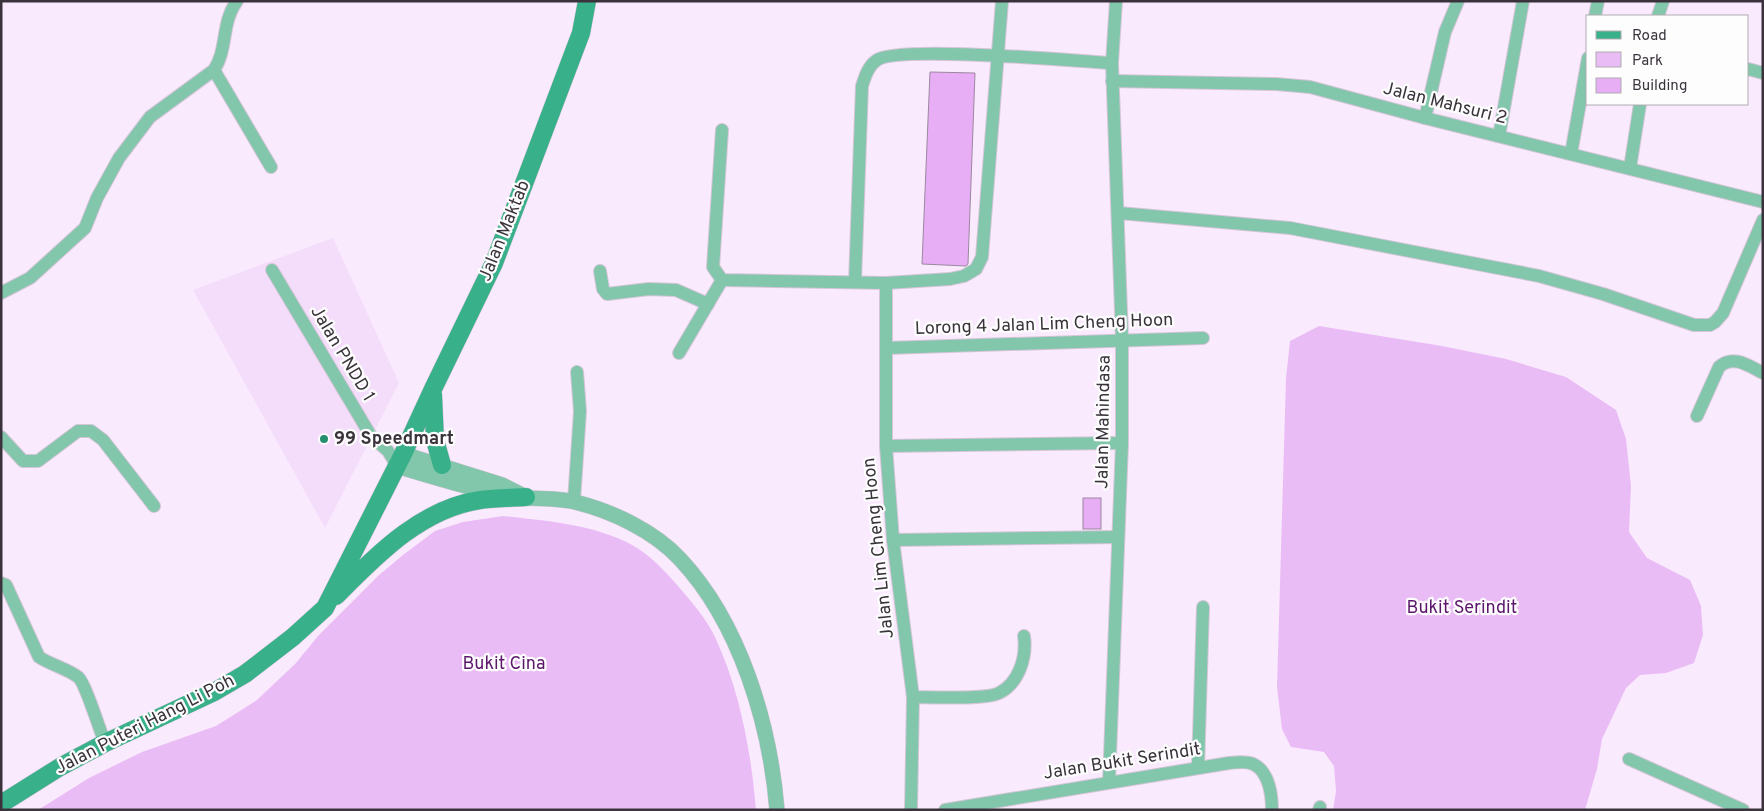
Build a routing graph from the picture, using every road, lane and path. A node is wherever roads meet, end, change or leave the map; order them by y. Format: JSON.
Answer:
{"nodes":[{"id":1,"x":237,"y":1,"type":"edge"},
{"id":2,"x":586,"y":1,"type":"edge"},
{"id":3,"x":1002,"y":1,"type":"edge"},
{"id":4,"x":1116,"y":1,"type":"edge"},
{"id":5,"x":1458,"y":1,"type":"edge"},
{"id":6,"x":1524,"y":1,"type":"edge"},
{"id":7,"x":1598,"y":1,"type":"edge"},
{"id":8,"x":1663,"y":1,"type":"edge"},
{"id":9,"x":1595,"y":15,"type":"edge"},
{"id":10,"x":1658,"y":15,"type":"edge"},
{"id":11,"x":998,"y":56,"type":"junction"},
{"id":12,"x":1112,"y":62,"type":"junction"},
{"id":13,"x":1749,"y":68,"type":"edge"},
{"id":14,"x":1586,"y":69,"type":"edge"},
{"id":15,"x":214,"y":70,"type":"junction"},
{"id":16,"x":1763,"y":73,"type":"edge"},
{"id":17,"x":1112,"y":81,"type":"junction"},
{"id":18,"x":1640,"y":105,"type":"edge"},
{"id":19,"x":1425,"y":118,"type":"junction"},
{"id":20,"x":722,"y":130,"type":"dead end"},
{"id":21,"x":1499,"y":136,"type":"junction"},
{"id":22,"x":1570,"y":154,"type":"junction"},
{"id":23,"x":271,"y":167,"type":"dead end"},
{"id":24,"x":1630,"y":168,"type":"junction"},
{"id":25,"x":1763,"y":202,"type":"edge"},
{"id":26,"x":1118,"y":213,"type":"junction"},
{"id":27,"x":1763,"y":220,"type":"edge"},
{"id":28,"x":272,"y":270,"type":"dead end"},
{"id":29,"x":600,"y":272,"type":"dead end"},
{"id":30,"x":722,"y":280,"type":"junction"},
{"id":31,"x":855,"y":282,"type":"junction"},
{"id":32,"x":886,"y":283,"type":"junction"},
{"id":33,"x":1,"y":292,"type":"edge"},
{"id":34,"x":708,"y":304,"type":"junction"},
{"id":35,"x":1204,"y":338,"type":"dead end"},
{"id":36,"x":1122,"y":339,"type":"junction"},
{"id":37,"x":886,"y":348,"type":"junction"},
{"id":38,"x":679,"y":353,"type":"dead end"},
{"id":39,"x":577,"y":372,"type":"dead end"},
{"id":40,"x":1763,"y":373,"type":"edge"},
{"id":41,"x":433,"y":389,"type":"junction"},
{"id":42,"x":1697,"y":416,"type":"dead end"},
{"id":43,"x":1,"y":437,"type":"edge"},
{"id":44,"x":1122,"y":443,"type":"junction"},
{"id":45,"x":886,"y":446,"type":"junction"},
{"id":46,"x":396,"y":457,"type":"junction"},
{"id":47,"x":442,"y":465,"type":"junction"},
{"id":48,"x":526,"y":497,"type":"junction"},
{"id":49,"x":574,"y":502,"type":"junction"},
{"id":50,"x":154,"y":506,"type":"dead end"},
{"id":51,"x":1118,"y":537,"type":"junction"},
{"id":52,"x":893,"y":540,"type":"junction"},
{"id":53,"x":1,"y":583,"type":"edge"},
{"id":54,"x":1203,"y":607,"type":"dead end"},
{"id":55,"x":325,"y":608,"type":"junction"},
{"id":56,"x":1024,"y":636,"type":"dead end"},
{"id":57,"x":913,"y":697,"type":"junction"},
{"id":58,"x":105,"y":743,"type":"junction"},
{"id":59,"x":1629,"y":759,"type":"dead end"},
{"id":60,"x":1198,"y":768,"type":"junction"},
{"id":61,"x":1109,"y":782,"type":"junction"},
{"id":62,"x":777,"y":803,"type":"edge"},
{"id":63,"x":1,"y":804,"type":"edge"},
{"id":64,"x":784,"y":810,"type":"edge"},
{"id":65,"x":911,"y":810,"type":"edge"},
{"id":66,"x":945,"y":810,"type":"edge"},
{"id":67,"x":1272,"y":810,"type":"edge"},
{"id":68,"x":1744,"y":810,"type":"edge"}],
"edges":[{"from":1,"to":15,"type":"street"},
{"from":2,"to":41,"type":"main road","name":"Jalan Maktab"},
{"from":3,"to":11,"type":"street"},
{"from":4,"to":12,"type":"street","name":"Jalan Mahindasa"},
{"from":5,"to":19,"type":"street"},
{"from":6,"to":21,"type":"street"},
{"from":7,"to":9,"type":"street"},
{"from":8,"to":10,"type":"street"},
{"from":11,"to":12,"type":"street"},
{"from":11,"to":31,"type":"street"},
{"from":11,"to":32,"type":"street"},
{"from":12,"to":17,"type":"street","name":"Jalan Mahindasa"},
{"from":13,"to":16,"type":"street"},
{"from":14,"to":22,"type":"street"},
{"from":15,"to":23,"type":"street"},
{"from":15,"to":33,"type":"street"},
{"from":17,"to":19,"type":"street","name":"Jalan Mahsuri 2"},
{"from":17,"to":26,"type":"street","name":"Jalan Mahindasa"},
{"from":18,"to":24,"type":"street"},
{"from":19,"to":21,"type":"street","name":"Jalan Mahsuri 2"},
{"from":20,"to":30,"type":"street"},
{"from":21,"to":22,"type":"street","name":"Jalan Mahsuri 2"},
{"from":22,"to":24,"type":"street","name":"Jalan Mahsuri 2"},
{"from":24,"to":25,"type":"street","name":"Jalan Mahsuri 2"},
{"from":26,"to":27,"type":"street"},
{"from":26,"to":36,"type":"street","name":"Jalan Mahindasa"},
{"from":28,"to":46,"type":"street","name":"Jalan PNDD 1"},
{"from":29,"to":34,"type":"street"},
{"from":30,"to":31,"type":"street"},
{"from":30,"to":34,"type":"street"},
{"from":31,"to":32,"type":"street"},
{"from":32,"to":37,"type":"street","name":"Jalan Lim Cheng Hoon"},
{"from":34,"to":38,"type":"street"},
{"from":35,"to":36,"type":"street","name":"Lorong 4 Jalan Lim Cheng Hoon"},
{"from":36,"to":37,"type":"street","name":"Lorong 4 Jalan Lim Cheng Hoon"},
{"from":36,"to":44,"type":"street","name":"Jalan Mahindasa"},
{"from":37,"to":45,"type":"street","name":"Jalan Lim Cheng Hoon"},
{"from":39,"to":49,"type":"street"},
{"from":40,"to":42,"type":"street"},
{"from":41,"to":46,"type":"main road","name":"Jalan Maktab"},
{"from":41,"to":47,"type":"main road"},
{"from":43,"to":50,"type":"street"},
{"from":44,"to":45,"type":"street"},
{"from":44,"to":51,"type":"street","name":"Jalan Mahindasa"},
{"from":45,"to":52,"type":"street","name":"Jalan Lim Cheng Hoon"},
{"from":46,"to":47,"type":"street"},
{"from":46,"to":48,"type":"street"},
{"from":46,"to":55,"type":"main road","name":"Jalan Puteri Hang Li Poh"},
{"from":47,"to":48,"type":"street"},
{"from":48,"to":49,"type":"street"},
{"from":48,"to":55,"type":"main road"},
{"from":49,"to":62,"type":"street"},
{"from":51,"to":52,"type":"street"},
{"from":51,"to":61,"type":"street","name":"Jalan Mahindasa"},
{"from":52,"to":57,"type":"street","name":"Jalan Lim Cheng Hoon"},
{"from":53,"to":58,"type":"street"},
{"from":54,"to":60,"type":"street"},
{"from":55,"to":58,"type":"main road","name":"Jalan Puteri Hang Li Poh"},
{"from":56,"to":57,"type":"street"},
{"from":57,"to":65,"type":"street","name":"Jalan Lim Cheng Hoon"},
{"from":58,"to":63,"type":"main road","name":"Jalan Puteri Hang Li Poh"},
{"from":59,"to":68,"type":"street"},
{"from":60,"to":61,"type":"street","name":"Jalan Bukit Serindit"},
{"from":60,"to":67,"type":"street","name":"Jalan Bukit Serindit"},
{"from":61,"to":66,"type":"street","name":"Jalan Bukit Serindit"},
{"from":62,"to":64,"type":"street"}]}
